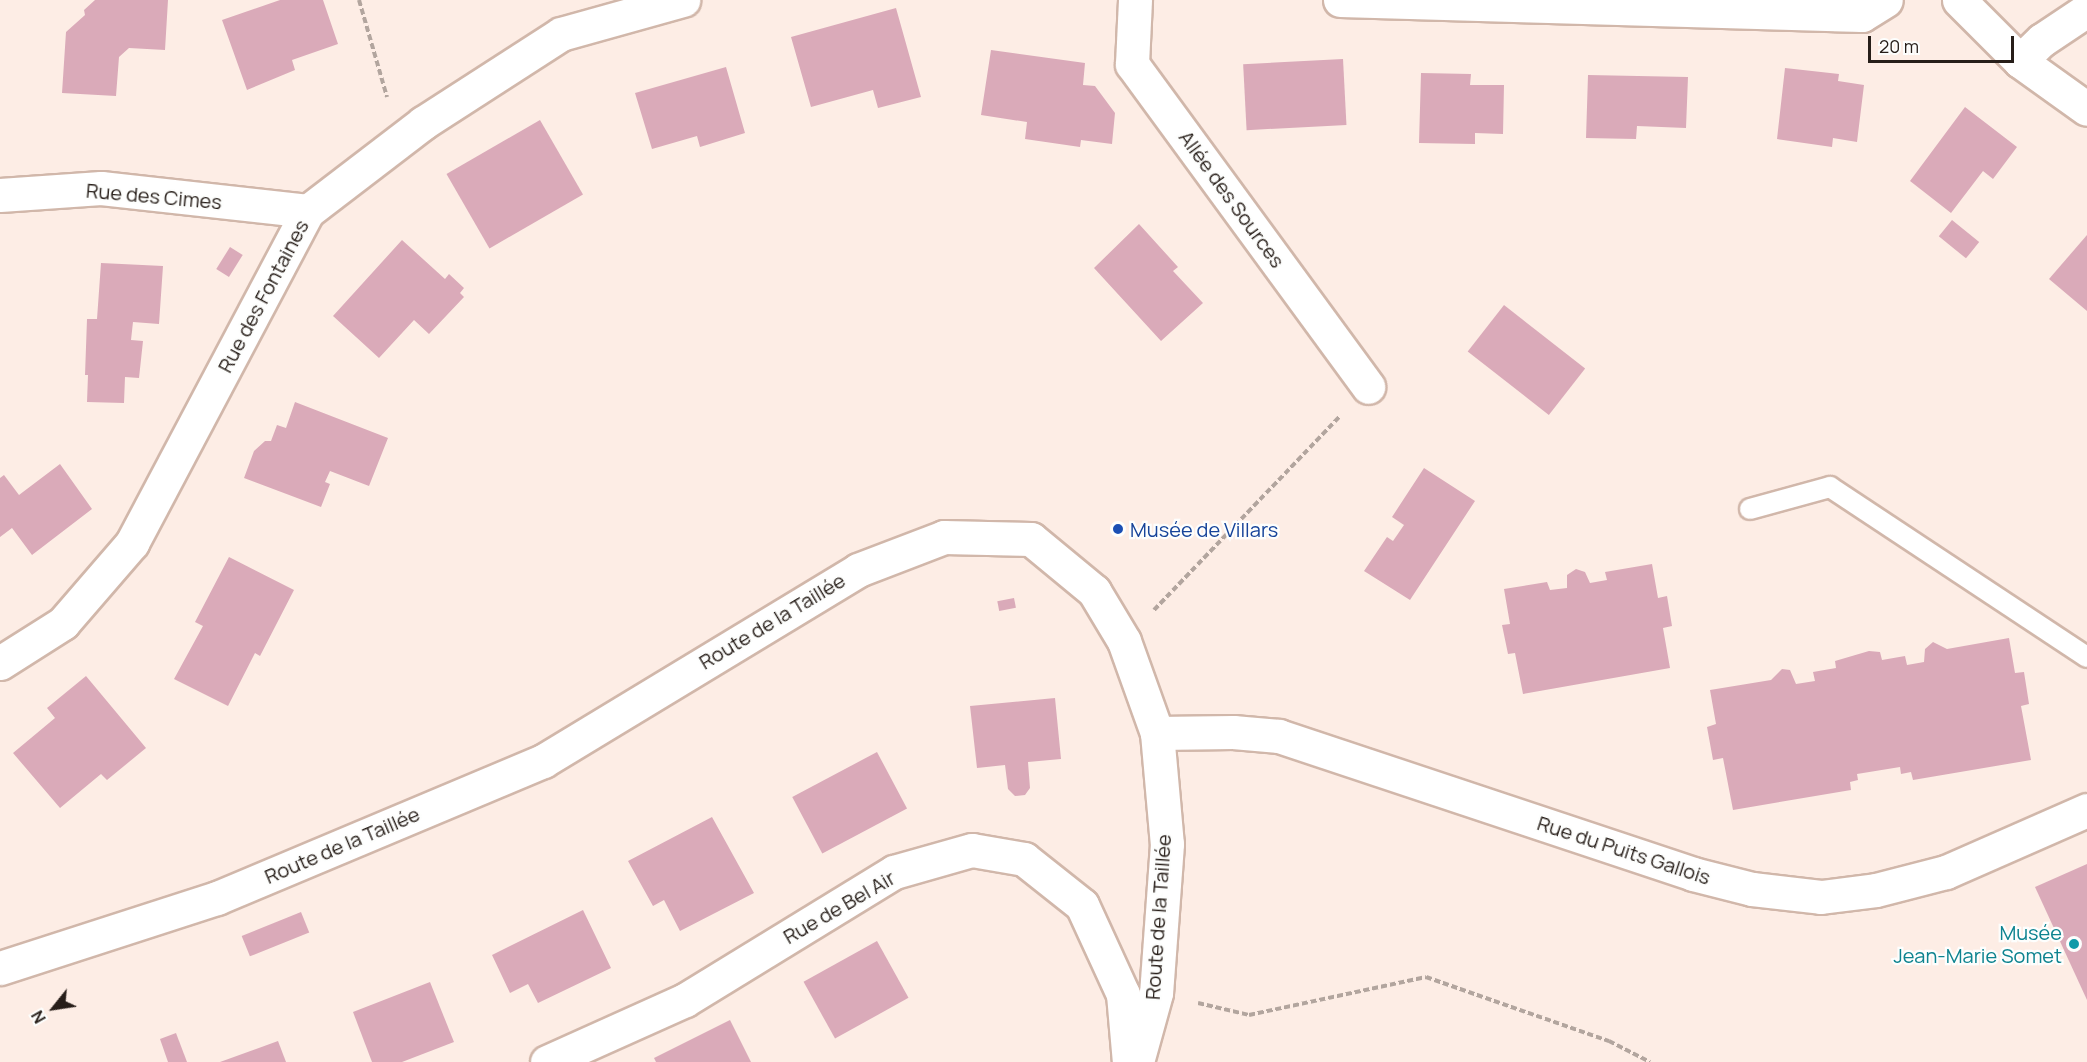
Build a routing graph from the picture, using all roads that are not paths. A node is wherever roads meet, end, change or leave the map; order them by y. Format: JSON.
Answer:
{"nodes":[{"id":1,"x":683,"y":0,"type":"edge"},
{"id":2,"x":1135,"y":0,"type":"edge"},
{"id":3,"x":1340,"y":0,"type":"edge"},
{"id":4,"x":1886,"y":0,"type":"edge"},
{"id":5,"x":1959,"y":0,"type":"edge"},
{"id":6,"x":2087,"y":10,"type":"edge"},
{"id":7,"x":2020,"y":61,"type":"junction"},
{"id":8,"x":2087,"y":109,"type":"edge"},
{"id":9,"x":0,"y":195,"type":"edge"},
{"id":10,"x":308,"y":211,"type":"junction"},
{"id":11,"x":1368,"y":387,"type":"road end"},
{"id":12,"x":1750,"y":509,"type":"dead end"},
{"id":13,"x":2087,"y":657,"type":"edge"},
{"id":14,"x":0,"y":663,"type":"edge"},
{"id":15,"x":1157,"y":733,"type":"junction"},
{"id":16,"x":2087,"y":810,"type":"edge"},
{"id":17,"x":0,"y":968,"type":"edge"},
{"id":18,"x":547,"y":1062,"type":"edge"},
{"id":19,"x":1129,"y":1062,"type":"edge"},
{"id":20,"x":1137,"y":1062,"type":"edge"}],
"edges":[{"from":1,"to":10,"type":"street","name":"Rue des Fontaines"},
{"from":2,"to":11,"type":"street","name":"Allée des Sources"},
{"from":3,"to":4,"type":"street"},
{"from":5,"to":7,"type":"street"},
{"from":6,"to":7,"type":"street"},
{"from":7,"to":8,"type":"street"},
{"from":9,"to":10,"type":"street","name":"Rue des Cimes"},
{"from":10,"to":14,"type":"street","name":"Rue des Fontaines"},
{"from":12,"to":13,"type":"lane"},
{"from":15,"to":16,"type":"street","name":"Rue du Puits Gallois"},
{"from":15,"to":17,"type":"street","name":"Route de la Taillée"},
{"from":15,"to":20,"type":"street","name":"Route de la Taillée"},
{"from":18,"to":19,"type":"street","name":"Rue de Bel Air"}]}
